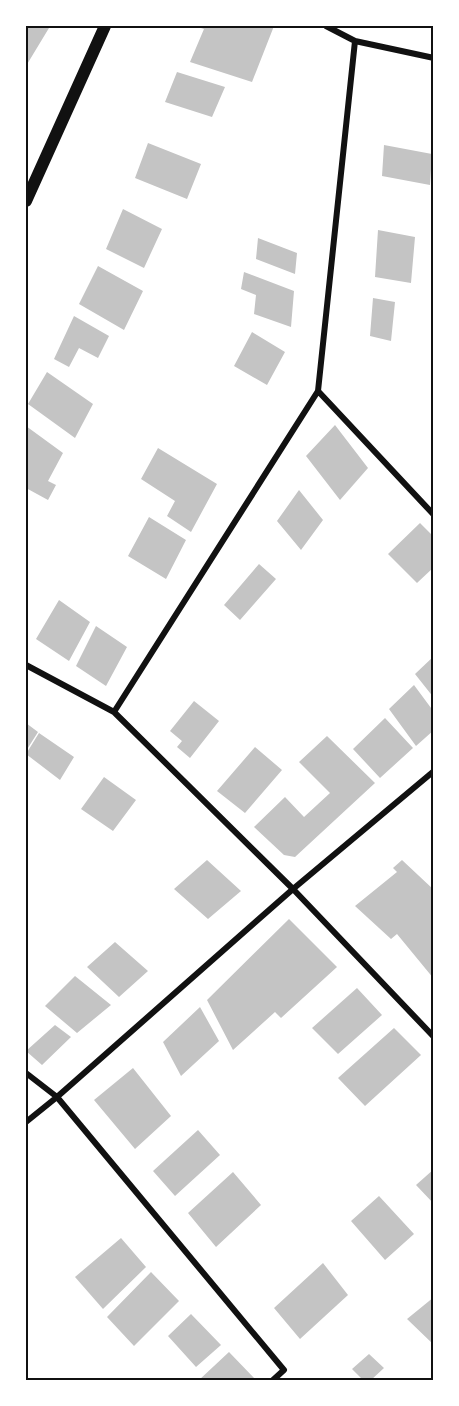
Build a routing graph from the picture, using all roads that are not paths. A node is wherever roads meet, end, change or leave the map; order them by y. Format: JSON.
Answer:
{"nodes":[{"id":1,"x":105,"y":26,"type":"edge"},
{"id":2,"x":326,"y":26,"type":"edge"},
{"id":3,"x":355,"y":40,"type":"junction"},
{"id":4,"x":434,"y":58,"type":"edge"},
{"id":5,"x":26,"y":201,"type":"edge"},
{"id":6,"x":318,"y":391,"type":"junction"},
{"id":7,"x":434,"y":515,"type":"edge"},
{"id":8,"x":26,"y":665,"type":"edge"},
{"id":9,"x":114,"y":712,"type":"junction"},
{"id":10,"x":434,"y":771,"type":"edge"},
{"id":11,"x":293,"y":889,"type":"junction"},
{"id":12,"x":434,"y":1037,"type":"edge"},
{"id":13,"x":26,"y":1073,"type":"edge"},
{"id":14,"x":57,"y":1097,"type":"junction"},
{"id":15,"x":26,"y":1122,"type":"edge"},
{"id":16,"x":273,"y":1380,"type":"edge"}],
"edges":[{"from":1,"to":5,"type":"main road"},
{"from":2,"to":3,"type":"street"},
{"from":3,"to":4,"type":"street"},
{"from":3,"to":6,"type":"street"},
{"from":6,"to":7,"type":"street"},
{"from":6,"to":9,"type":"street"},
{"from":8,"to":9,"type":"street"},
{"from":9,"to":11,"type":"street"},
{"from":10,"to":11,"type":"street"},
{"from":11,"to":12,"type":"street"},
{"from":11,"to":14,"type":"street"},
{"from":13,"to":14,"type":"street"},
{"from":14,"to":15,"type":"street"},
{"from":14,"to":16,"type":"street"}]}
